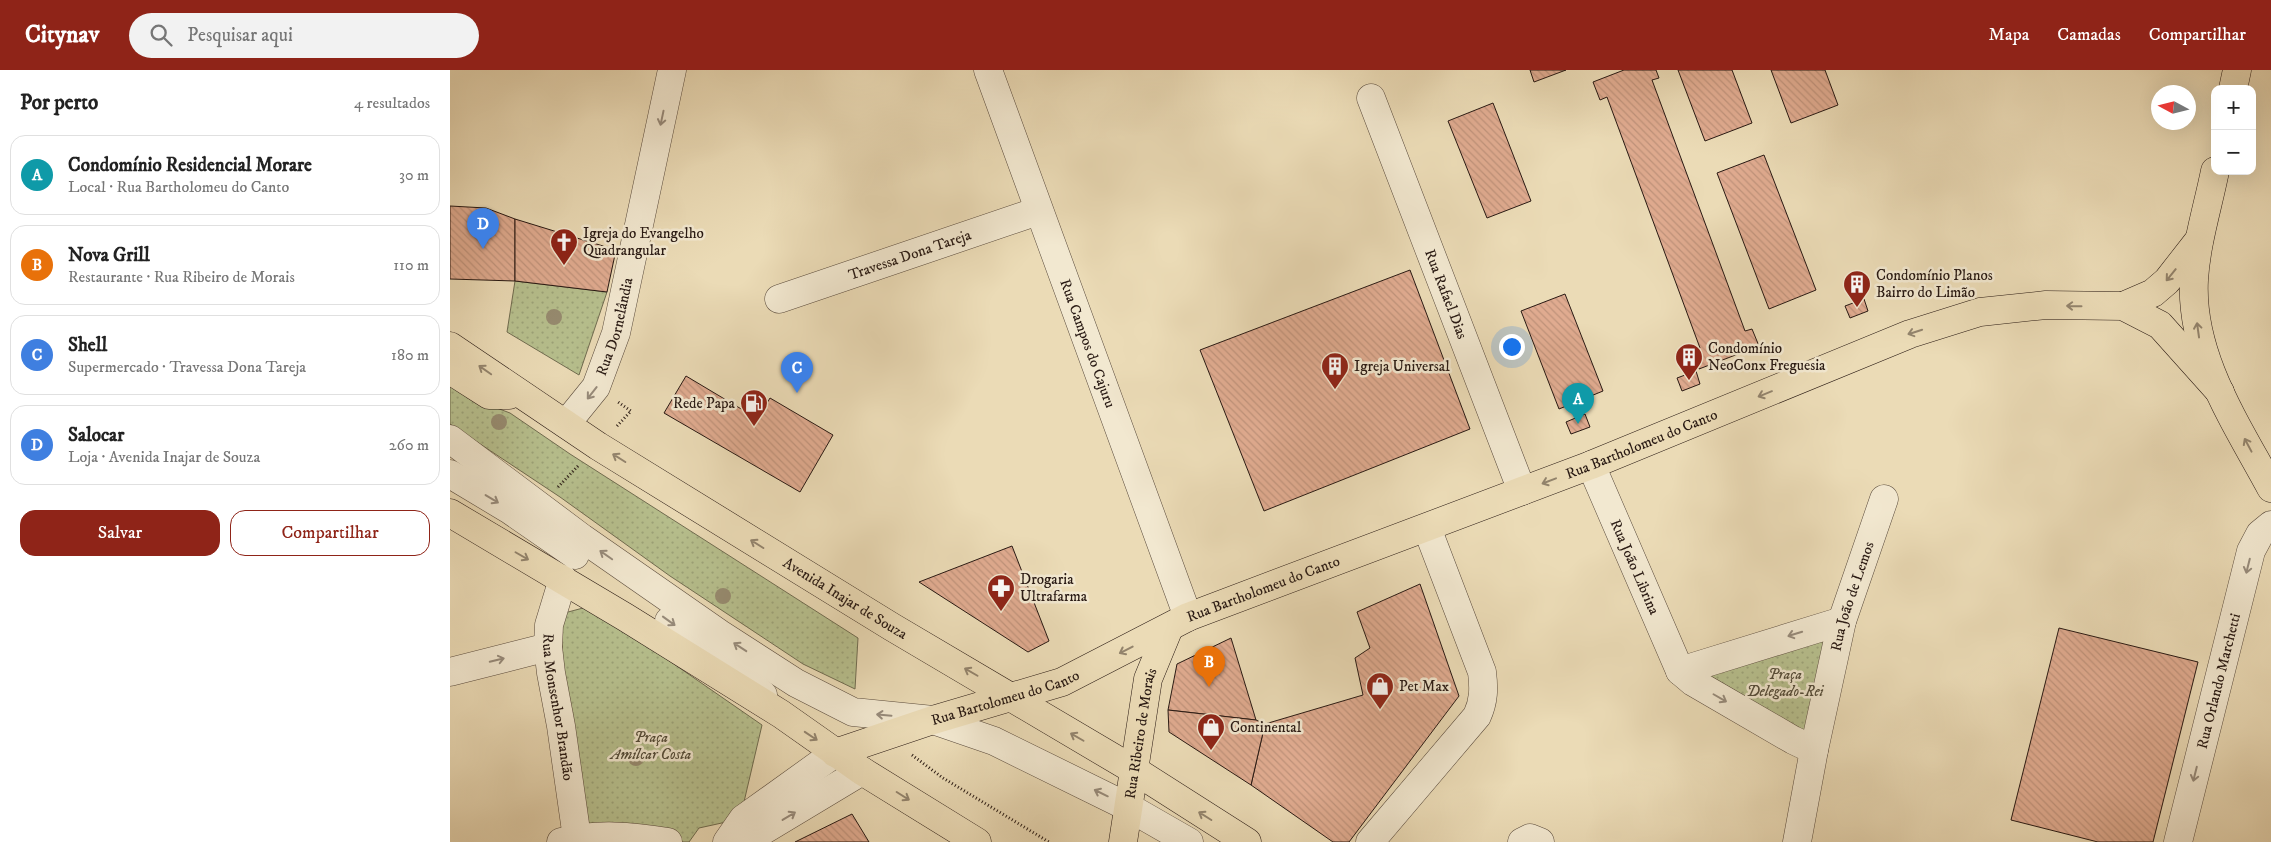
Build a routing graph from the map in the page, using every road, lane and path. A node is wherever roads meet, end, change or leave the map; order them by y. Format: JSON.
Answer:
{"nodes":[{"id":1,"x":672,"y":70,"type":"edge"},
{"id":2,"x":988,"y":70,"type":"edge"},
{"id":3,"x":2237,"y":70,"type":"edge"},
{"id":4,"x":2234,"y":85,"type":"edge"},
{"id":5,"x":1371,"y":98,"type":"dead end"},
{"id":6,"x":2214,"y":175,"type":"edge"},
{"id":7,"x":1038,"y":211,"type":"junction"},
{"id":8,"x":2201,"y":237,"type":"junction"},
{"id":9,"x":779,"y":299,"type":"dead end"},
{"id":10,"x":2123,"y":306,"type":"junction"},
{"id":11,"x":450,"y":346,"type":"edge"},
{"id":12,"x":450,"y":370,"type":"edge"},
{"id":13,"x":2220,"y":392,"type":"junction"},
{"id":14,"x":520,"y":394,"type":"junction"},
{"id":15,"x":566,"y":424,"type":"junction"},
{"id":16,"x":450,"y":439,"type":"edge"},
{"id":17,"x":1591,"y":465,"type":"junction"},
{"id":18,"x":450,"y":474,"type":"edge"},
{"id":19,"x":2271,"y":488,"type":"edge"},
{"id":20,"x":1522,"y":491,"type":"junction"},
{"id":21,"x":1884,"y":499,"type":"dead end"},
{"id":22,"x":450,"y":513,"type":"edge"},
{"id":23,"x":2271,"y":525,"type":"edge"},
{"id":24,"x":1427,"y":528,"type":"junction"},
{"id":25,"x":563,"y":579,"type":"junction"},
{"id":26,"x":1842,"y":621,"type":"junction"},
{"id":27,"x":1179,"y":623,"type":"junction"},
{"id":28,"x":548,"y":647,"type":"junction"},
{"id":29,"x":1680,"y":671,"type":"junction"},
{"id":30,"x":450,"y":672,"type":"edge"},
{"id":31,"x":1013,"y":697,"type":"junction"},
{"id":32,"x":781,"y":714,"type":"junction"},
{"id":33,"x":933,"y":720,"type":"junction"},
{"id":34,"x":1814,"y":750,"type":"junction"},
{"id":35,"x":835,"y":753,"type":"junction"},
{"id":36,"x":862,"y":770,"type":"junction"},
{"id":37,"x":1134,"y":770,"type":"junction"},
{"id":38,"x":1128,"y":806,"type":"junction"},
{"id":39,"x":742,"y":836,"type":"edge"},
{"id":40,"x":569,"y":840,"type":"edge"},
{"id":41,"x":668,"y":842,"type":"edge"},
{"id":42,"x":977,"y":842,"type":"edge"},
{"id":43,"x":1123,"y":842,"type":"edge"},
{"id":44,"x":1189,"y":842,"type":"edge"},
{"id":45,"x":1247,"y":842,"type":"edge"},
{"id":46,"x":1370,"y":842,"type":"edge"},
{"id":47,"x":1522,"y":842,"type":"edge"},
{"id":48,"x":1540,"y":842,"type":"edge"},
{"id":49,"x":1797,"y":842,"type":"edge"},
{"id":50,"x":2178,"y":842,"type":"edge"}],
"edges":[{"from":1,"to":15,"type":"street","name":"Rua Dornelândia","one_way":true},
{"from":2,"to":7,"type":"street","name":"Rua Campos do Cajuru"},
{"from":3,"to":4,"type":"main road"},
{"from":5,"to":20,"type":"street","name":"Rua Rafael Dias"},
{"from":6,"to":8,"type":"main road"},
{"from":7,"to":9,"type":"street","name":"Travessa Dona Tareja"},
{"from":7,"to":27,"type":"street","name":"Rua Campos do Cajuru"},
{"from":8,"to":10,"type":"main road","one_way":true},
{"from":13,"to":8,"type":"main road","one_way":true},
{"from":10,"to":13,"type":"main road"},
{"from":10,"to":17,"type":"main road","name":"Rua Bartholomeu do Canto","one_way":true},
{"from":14,"to":11,"type":"main road","name":"Avenida Inajar de Souza","one_way":true},
{"from":12,"to":14,"type":"main road"},
{"from":19,"to":13,"type":"main road","one_way":true},
{"from":14,"to":15,"type":"main road","name":"Avenida Inajar de Souza"},
{"from":31,"to":15,"type":"main road","name":"Avenida Inajar de Souza","one_way":true},
{"from":33,"to":16,"type":"street","one_way":true},
{"from":17,"to":20,"type":"main road","name":"Rua Bartholomeu do Canto","one_way":true},
{"from":17,"to":29,"type":"street","name":"Rua João Librina"},
{"from":18,"to":32,"type":"street","one_way":true},
{"from":20,"to":24,"type":"main road","name":"Rua Bartholomeu do Canto"},
{"from":21,"to":26,"type":"street","name":"Rua João de Lemos"},
{"from":22,"to":25,"type":"main road","one_way":true},
{"from":23,"to":50,"type":"street","name":"Rua Orlando Marchetti","one_way":true},
{"from":24,"to":27,"type":"main road","name":"Rua Bartholomeu do Canto"},
{"from":24,"to":46,"type":"street"},
{"from":25,"to":28,"type":"street","name":"Rua Monsenhor Brandão"},
{"from":25,"to":32,"type":"main road"},
{"from":26,"to":29,"type":"street","one_way":true},
{"from":26,"to":34,"type":"street","name":"Rua João de Lemos"},
{"from":27,"to":31,"type":"main road","name":"Rua Bartolomeu do Canto","one_way":true},
{"from":27,"to":37,"type":"main road","name":"Rua Ribeiro de Morais"},
{"from":30,"to":28,"type":"street","one_way":true},
{"from":28,"to":40,"type":"street","name":"Rua Monsenhor Brandão"},
{"from":29,"to":34,"type":"street","one_way":true},
{"from":31,"to":33,"type":"main road","name":"Rua Bartolomeu do Canto"},
{"from":37,"to":31,"type":"main road","name":"Avenida Inajar de Souza","one_way":true},
{"from":32,"to":35,"type":"main road","one_way":true},
{"from":33,"to":35,"type":"main road","name":"Rua Bartolomeu do Canto"},
{"from":38,"to":33,"type":"street","one_way":true},
{"from":34,"to":49,"type":"street","name":"Rua João de Lemos"},
{"from":35,"to":36,"type":"main road"},
{"from":35,"to":39,"type":"street"},
{"from":39,"to":36,"type":"street","one_way":true},
{"from":36,"to":42,"type":"main road","one_way":true},
{"from":37,"to":38,"type":"main road","name":"Rua Ribeiro de Morais"},
{"from":45,"to":37,"type":"main road","name":"Avenida Inajar de Souza","one_way":true},
{"from":38,"to":43,"type":"main road","name":"Rua Ribeiro de Morais"},
{"from":38,"to":44,"type":"street"},
{"from":40,"to":41,"type":"street"},
{"from":47,"to":48,"type":"street"}]}
